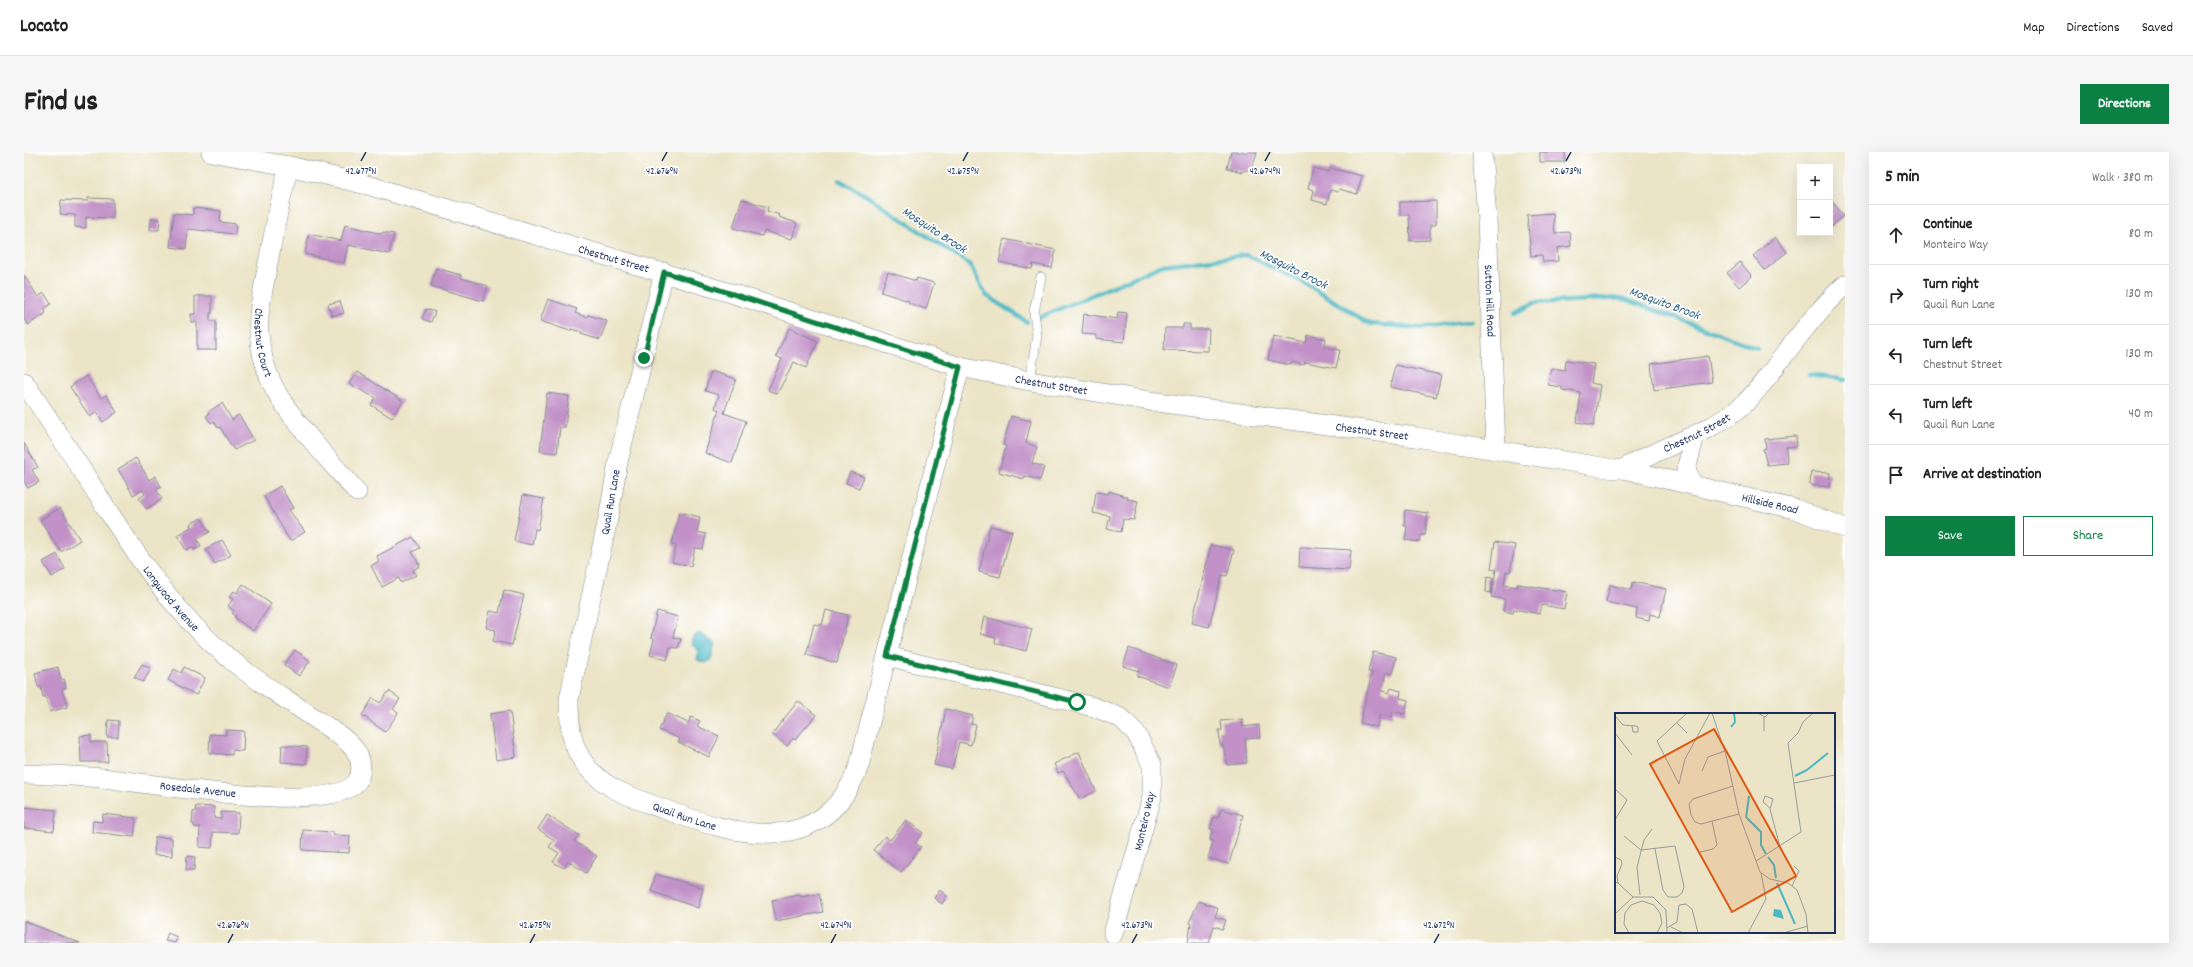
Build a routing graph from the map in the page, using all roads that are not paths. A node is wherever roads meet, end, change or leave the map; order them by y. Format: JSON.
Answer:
{"nodes":[{"id":1,"x":211,"y":152,"type":"edge"},
{"id":2,"x":1478,"y":153,"type":"edge"},
{"id":3,"x":289,"y":166,"type":"junction"},
{"id":4,"x":664,"y":272,"type":"junction"},
{"id":5,"x":1041,"y":276,"type":"dead end"},
{"id":6,"x":1845,"y":285,"type":"edge"},
{"id":7,"x":960,"y":367,"type":"junction"},
{"id":8,"x":1030,"y":381,"type":"junction"},
{"id":9,"x":24,"y":382,"type":"edge"},
{"id":10,"x":1694,"y":435,"type":"junction"},
{"id":11,"x":1496,"y":450,"type":"junction"},
{"id":12,"x":1622,"y":469,"type":"junction"},
{"id":13,"x":1693,"y":485,"type":"junction"},
{"id":14,"x":357,"y":492,"type":"dead end"},
{"id":15,"x":1845,"y":528,"type":"edge"},
{"id":16,"x":887,"y":656,"type":"junction"},
{"id":17,"x":361,"y":771,"type":"joint"},
{"id":18,"x":24,"y":774,"type":"edge"},
{"id":19,"x":1113,"y":934,"type":"dead end"}],
"edges":[{"from":1,"to":3,"type":"street","name":"Chestnut Street"},
{"from":2,"to":11,"type":"street","name":"Sutton Hill Road"},
{"from":3,"to":4,"type":"street","name":"Chestnut Street"},
{"from":3,"to":14,"type":"street","name":"Chestnut Court"},
{"from":4,"to":7,"type":"street","name":"Chestnut Street"},
{"from":4,"to":16,"type":"street","name":"Quail Run Lane"},
{"from":5,"to":8,"type":"lane"},
{"from":6,"to":10,"type":"street","name":"Chestnut Street"},
{"from":7,"to":8,"type":"street","name":"Chestnut Street"},
{"from":7,"to":16,"type":"street","name":"Quail Run Lane"},
{"from":8,"to":11,"type":"street","name":"Chestnut Street"},
{"from":9,"to":17,"type":"street","name":"Longwood Avenue"},
{"from":10,"to":12,"type":"street","name":"Chestnut Street"},
{"from":10,"to":13,"type":"street"},
{"from":11,"to":12,"type":"street","name":"Chestnut Street"},
{"from":12,"to":13,"type":"street","name":"Hillside Road"},
{"from":13,"to":15,"type":"street","name":"Hillside Road"},
{"from":16,"to":19,"type":"street","name":"Monteiro Way"},
{"from":17,"to":18,"type":"street","name":"Rosedale Avenue"}]}
